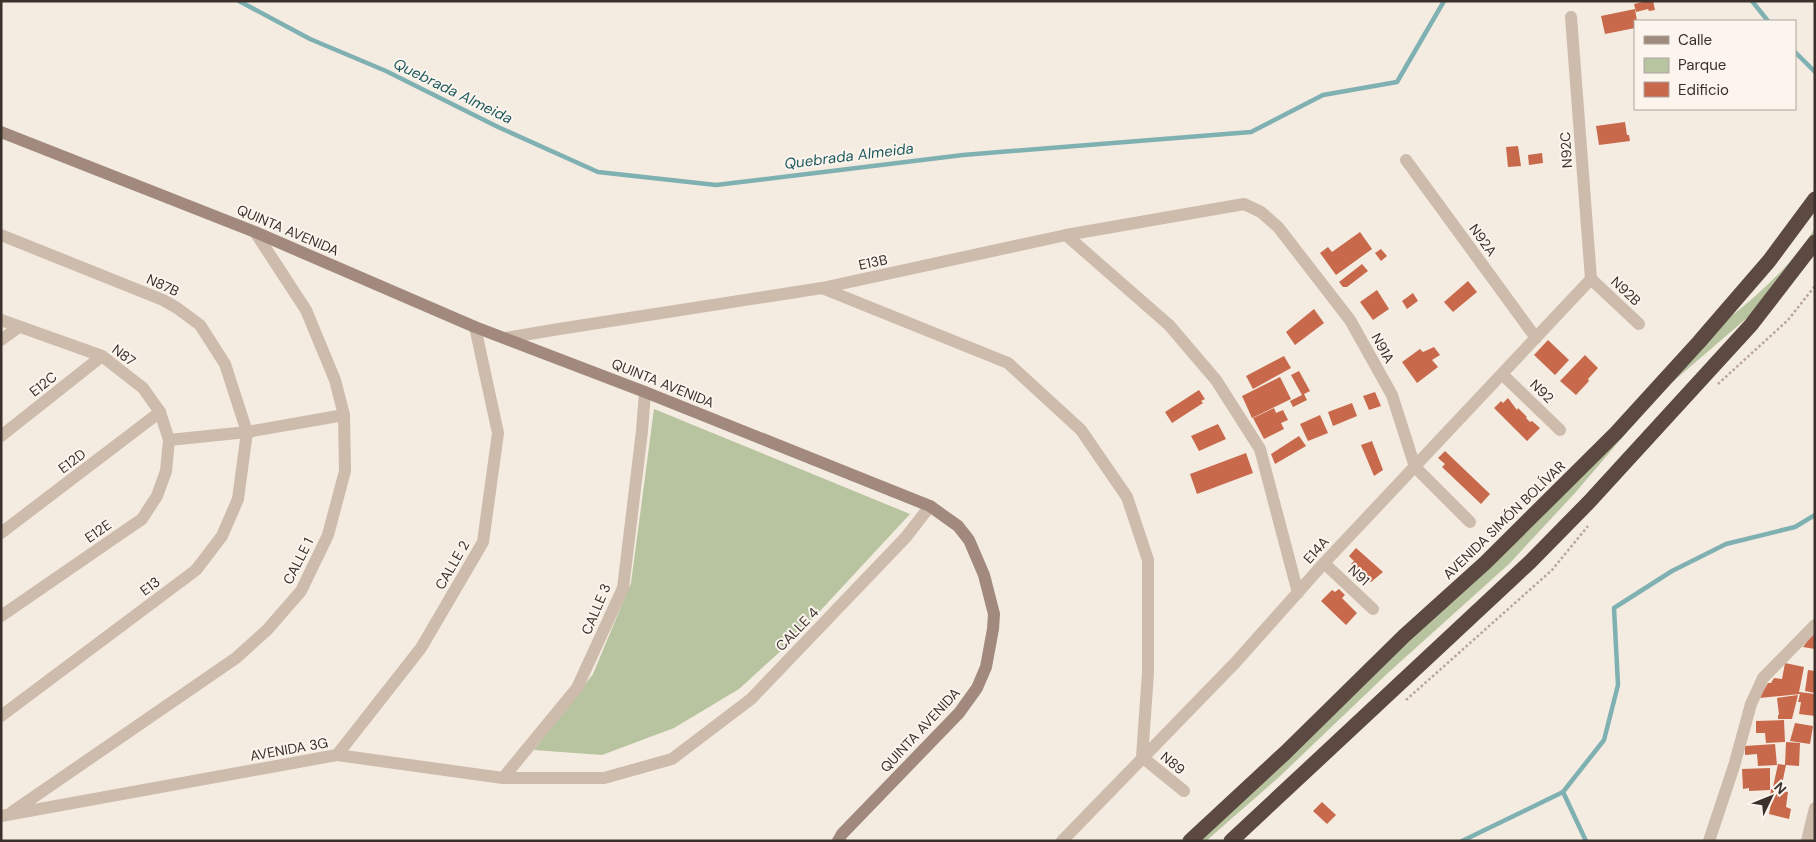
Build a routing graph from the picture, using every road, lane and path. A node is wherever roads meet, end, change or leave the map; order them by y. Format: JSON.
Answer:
{"nodes":[{"id":1,"x":1571,"y":17,"type":"dead end"},
{"id":2,"x":1,"y":132,"type":"edge"},
{"id":3,"x":1406,"y":160,"type":"dead end"},
{"id":4,"x":1815,"y":199,"type":"edge"},
{"id":5,"x":1244,"y":204,"type":"joint"},
{"id":6,"x":255,"y":232,"type":"junction"},
{"id":7,"x":1,"y":234,"type":"edge"},
{"id":8,"x":1066,"y":235,"type":"junction"},
{"id":9,"x":1815,"y":242,"type":"edge"},
{"id":10,"x":1592,"y":279,"type":"junction"},
{"id":11,"x":1815,"y":286,"type":"edge"},
{"id":12,"x":822,"y":288,"type":"junction"},
{"id":13,"x":1809,"y":293,"type":"dead end"},
{"id":14,"x":1,"y":320,"type":"edge"},
{"id":15,"x":1639,"y":324,"type":"dead end"},
{"id":16,"x":19,"y":327,"type":"junction"},
{"id":17,"x":475,"y":327,"type":"junction"},
{"id":18,"x":506,"y":338,"type":"junction"},
{"id":19,"x":1536,"y":338,"type":"junction"},
{"id":20,"x":1,"y":340,"type":"edge"},
{"id":21,"x":102,"y":356,"type":"junction"},
{"id":22,"x":1503,"y":374,"type":"junction"},
{"id":23,"x":645,"y":392,"type":"junction"},
{"id":24,"x":160,"y":412,"type":"junction"},
{"id":25,"x":344,"y":415,"type":"junction"},
{"id":26,"x":1560,"y":430,"type":"dead end"},
{"id":27,"x":247,"y":432,"type":"junction"},
{"id":28,"x":1,"y":436,"type":"edge"},
{"id":29,"x":169,"y":440,"type":"junction"},
{"id":30,"x":1415,"y":466,"type":"junction"},
{"id":31,"x":930,"y":506,"type":"junction"},
{"id":32,"x":1470,"y":522,"type":"dead end"},
{"id":33,"x":1,"y":533,"type":"edge"},
{"id":34,"x":1324,"y":563,"type":"junction"},
{"id":35,"x":1298,"y":592,"type":"junction"},
{"id":36,"x":1373,"y":609,"type":"dead end"},
{"id":37,"x":1,"y":616,"type":"edge"},
{"id":38,"x":1815,"y":625,"type":"edge"},
{"id":39,"x":1,"y":716,"type":"edge"},
{"id":40,"x":337,"y":755,"type":"junction"},
{"id":41,"x":1142,"y":757,"type":"junction"},
{"id":42,"x":672,"y":759,"type":"joint"},
{"id":43,"x":504,"y":778,"type":"junction"},
{"id":44,"x":1184,"y":791,"type":"dead end"},
{"id":45,"x":1815,"y":808,"type":"edge"},
{"id":46,"x":5,"y":815,"type":"edge"},
{"id":47,"x":840,"y":837,"type":"edge"},
{"id":48,"x":829,"y":841,"type":"edge"},
{"id":49,"x":1062,"y":841,"type":"edge"},
{"id":50,"x":1190,"y":841,"type":"edge"},
{"id":51,"x":1231,"y":841,"type":"edge"},
{"id":52,"x":1709,"y":841,"type":"edge"},
{"id":53,"x":1807,"y":841,"type":"edge"}],
"edges":[{"from":1,"to":10,"type":"street","name":"N92C"},
{"from":2,"to":6,"type":"street","name":"QUINTA AVENIDA"},
{"from":3,"to":19,"type":"street","name":"N92A"},
{"from":4,"to":50,"type":"highway","name":"AVENIDA SIMÓN BOLÍVAR"},
{"from":5,"to":8,"type":"street","name":"E13B"},
{"from":5,"to":30,"type":"street","name":"N91A"},
{"from":6,"to":17,"type":"street","name":"QUINTA AVENIDA"},
{"from":6,"to":25,"type":"street","name":"CALLE 1"},
{"from":7,"to":27,"type":"street","name":"N87B"},
{"from":8,"to":12,"type":"street","name":"E13B"},
{"from":8,"to":35,"type":"street"},
{"from":9,"to":51,"type":"highway"},
{"from":10,"to":15,"type":"street","name":"N92B"},
{"from":10,"to":19,"type":"street","name":"E14A"},
{"from":11,"to":13,"type":"path"},
{"from":12,"to":18,"type":"street","name":"E13B"},
{"from":12,"to":41,"type":"street"},
{"from":14,"to":16,"type":"street","name":"N87"},
{"from":16,"to":20,"type":"street"},
{"from":16,"to":21,"type":"street","name":"N87"},
{"from":17,"to":18,"type":"street","name":"QUINTA AVENIDA"},
{"from":17,"to":40,"type":"street","name":"CALLE 2"},
{"from":18,"to":23,"type":"street","name":"QUINTA AVENIDA"},
{"from":19,"to":22,"type":"street","name":"E14A"},
{"from":21,"to":24,"type":"street","name":"N87"},
{"from":21,"to":28,"type":"street","name":"E12C"},
{"from":22,"to":26,"type":"street","name":"N92"},
{"from":22,"to":30,"type":"street","name":"E14A"},
{"from":23,"to":31,"type":"street","name":"QUINTA AVENIDA"},
{"from":23,"to":43,"type":"street","name":"CALLE 3"},
{"from":24,"to":29,"type":"street","name":"N87"},
{"from":24,"to":33,"type":"street","name":"E12D"},
{"from":25,"to":27,"type":"street"},
{"from":25,"to":46,"type":"street","name":"CALLE 1"},
{"from":27,"to":29,"type":"street"},
{"from":27,"to":39,"type":"street","name":"E13"},
{"from":29,"to":37,"type":"street","name":"E12E"},
{"from":30,"to":32,"type":"street","name":"N91A"},
{"from":30,"to":34,"type":"street","name":"E14A"},
{"from":31,"to":42,"type":"street","name":"CALLE 4"},
{"from":31,"to":47,"type":"street","name":"QUINTA AVENIDA"},
{"from":34,"to":35,"type":"street","name":"E14A"},
{"from":34,"to":36,"type":"street","name":"N91"},
{"from":35,"to":41,"type":"street","name":"E14A"},
{"from":38,"to":52,"type":"street"},
{"from":40,"to":43,"type":"street","name":"AVENIDA 3G"},
{"from":40,"to":46,"type":"street","name":"AVENIDA 3G"},
{"from":41,"to":44,"type":"street","name":"N89"},
{"from":41,"to":49,"type":"street","name":"E14A"},
{"from":42,"to":43,"type":"street","name":"AVENIDA 3G"},
{"from":45,"to":53,"type":"street"},
{"from":47,"to":48,"type":"street"}]}
